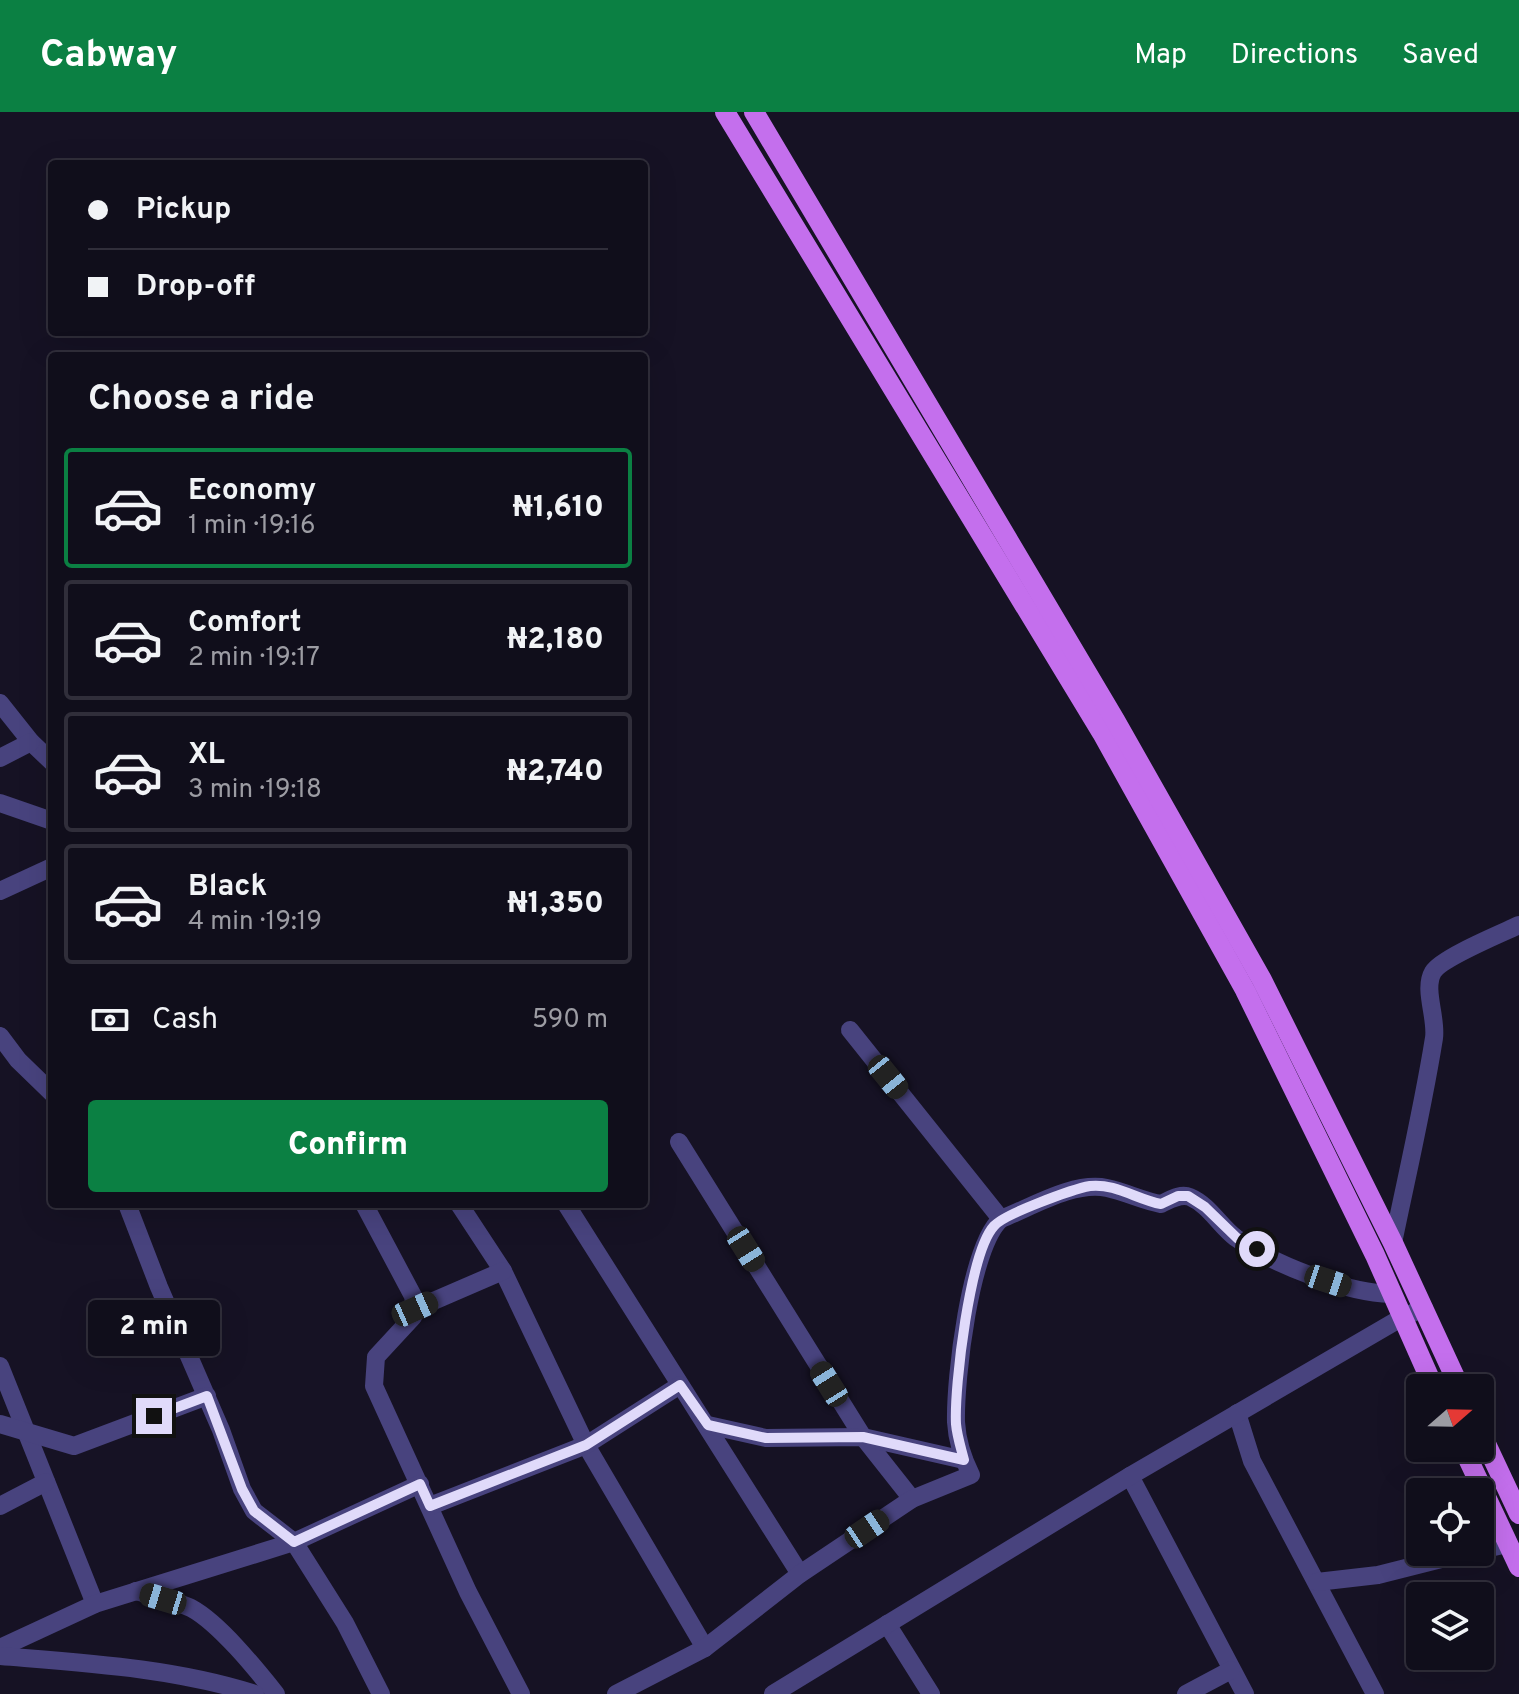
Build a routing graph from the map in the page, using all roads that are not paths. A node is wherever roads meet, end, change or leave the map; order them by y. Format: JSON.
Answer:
{"nodes":[{"id":1,"x":725,"y":112,"type":"edge"},
{"id":2,"x":754,"y":112,"type":"edge"},
{"id":3,"x":0,"y":703,"type":"edge"},
{"id":4,"x":31,"y":742,"type":"junction"},
{"id":5,"x":0,"y":758,"type":"edge"},
{"id":6,"x":48,"y":758,"type":"edge"},
{"id":7,"x":0,"y":803,"type":"edge"},
{"id":8,"x":48,"y":820,"type":"edge"},
{"id":9,"x":48,"y":869,"type":"edge"},
{"id":10,"x":0,"y":891,"type":"edge"},
{"id":11,"x":1519,"y":925,"type":"edge"},
{"id":12,"x":850,"y":1030,"type":"dead end"},
{"id":13,"x":0,"y":1036,"type":"edge"},
{"id":14,"x":48,"y":1089,"type":"edge"},
{"id":15,"x":679,"y":1142,"type":"dead end"},
{"id":16,"x":129,"y":1208,"type":"edge"},
{"id":17,"x":366,"y":1208,"type":"edge"},
{"id":18,"x":462,"y":1208,"type":"edge"},
{"id":19,"x":569,"y":1208,"type":"edge"},
{"id":20,"x":1001,"y":1219,"type":"junction"},
{"id":21,"x":1393,"y":1243,"type":"junction"},
{"id":22,"x":503,"y":1271,"type":"junction"},
{"id":23,"x":1391,"y":1294,"type":"junction"},
{"id":24,"x":1424,"y":1308,"type":"junction"},
{"id":25,"x":415,"y":1309,"type":"junction"},
{"id":26,"x":1401,"y":1318,"type":"junction"},
{"id":27,"x":0,"y":1366,"type":"edge"},
{"id":28,"x":1427,"y":1374,"type":"edge"},
{"id":29,"x":1454,"y":1374,"type":"edge"},
{"id":30,"x":680,"y":1385,"type":"junction"},
{"id":31,"x":207,"y":1396,"type":"junction"},
{"id":32,"x":1237,"y":1413,"type":"junction"},
{"id":33,"x":0,"y":1424,"type":"edge"},
{"id":34,"x":708,"y":1425,"type":"junction"},
{"id":35,"x":25,"y":1431,"type":"junction"},
{"id":36,"x":863,"y":1437,"type":"junction"},
{"id":37,"x":586,"y":1445,"type":"junction"},
{"id":38,"x":1494,"y":1453,"type":"edge"},
{"id":39,"x":964,"y":1460,"type":"junction"},
{"id":40,"x":1470,"y":1462,"type":"edge"},
{"id":41,"x":1130,"y":1476,"type":"junction"},
{"id":42,"x":46,"y":1482,"type":"junction"},
{"id":43,"x":1512,"y":1482,"type":"edge"},
{"id":44,"x":420,"y":1484,"type":"junction"},
{"id":45,"x":912,"y":1499,"type":"junction"},
{"id":46,"x":0,"y":1506,"type":"edge"},
{"id":47,"x":430,"y":1506,"type":"junction"},
{"id":48,"x":1519,"y":1514,"type":"edge"},
{"id":49,"x":294,"y":1542,"type":"junction"},
{"id":50,"x":1508,"y":1544,"type":"junction"},
{"id":51,"x":1494,"y":1547,"type":"edge"},
{"id":52,"x":1414,"y":1566,"type":"edge"},
{"id":53,"x":1519,"y":1567,"type":"edge"},
{"id":54,"x":800,"y":1574,"type":"junction"},
{"id":55,"x":1317,"y":1582,"type":"junction"},
{"id":56,"x":136,"y":1591,"type":"junction"},
{"id":57,"x":95,"y":1604,"type":"junction"},
{"id":58,"x":887,"y":1624,"type":"junction"},
{"id":59,"x":0,"y":1648,"type":"edge"},
{"id":60,"x":705,"y":1648,"type":"junction"},
{"id":61,"x":0,"y":1656,"type":"edge"},
{"id":62,"x":1231,"y":1670,"type":"junction"},
{"id":63,"x":643,"y":1688,"type":"edge"},
{"id":64,"x":255,"y":1694,"type":"edge"},
{"id":65,"x":276,"y":1694,"type":"edge"},
{"id":66,"x":381,"y":1694,"type":"edge"},
{"id":67,"x":521,"y":1694,"type":"edge"},
{"id":68,"x":616,"y":1694,"type":"edge"},
{"id":69,"x":773,"y":1694,"type":"edge"},
{"id":70,"x":931,"y":1694,"type":"edge"},
{"id":71,"x":1186,"y":1694,"type":"edge"},
{"id":72,"x":1245,"y":1694,"type":"edge"},
{"id":73,"x":1375,"y":1694,"type":"edge"}],
"edges":[{"from":1,"to":23,"type":"main road"},
{"from":2,"to":21,"type":"main road"},
{"from":3,"to":4,"type":"street"},
{"from":4,"to":5,"type":"street"},
{"from":4,"to":6,"type":"street"},
{"from":7,"to":8,"type":"street"},
{"from":9,"to":10,"type":"street"},
{"from":11,"to":21,"type":"street"},
{"from":12,"to":20,"type":"street"},
{"from":13,"to":14,"type":"street"},
{"from":15,"to":36,"type":"street"},
{"from":16,"to":31,"type":"street"},
{"from":17,"to":25,"type":"street"},
{"from":18,"to":22,"type":"street"},
{"from":19,"to":30,"type":"street"},
{"from":20,"to":23,"type":"street"},
{"from":20,"to":39,"type":"street"},
{"from":21,"to":24,"type":"main road"},
{"from":22,"to":25,"type":"street"},
{"from":22,"to":37,"type":"street"},
{"from":23,"to":26,"type":"main road"},
{"from":24,"to":26,"type":"street"},
{"from":24,"to":29,"type":"main road"},
{"from":25,"to":44,"type":"street"},
{"from":26,"to":28,"type":"main road"},
{"from":26,"to":32,"type":"street"},
{"from":27,"to":35,"type":"street"},
{"from":30,"to":34,"type":"street"},
{"from":30,"to":37,"type":"street"},
{"from":31,"to":35,"type":"street"},
{"from":31,"to":49,"type":"street"},
{"from":32,"to":41,"type":"street"},
{"from":32,"to":55,"type":"street"},
{"from":33,"to":35,"type":"street"},
{"from":34,"to":36,"type":"street"},
{"from":34,"to":54,"type":"street"},
{"from":35,"to":42,"type":"street"},
{"from":36,"to":39,"type":"street"},
{"from":36,"to":45,"type":"street"},
{"from":37,"to":47,"type":"street"},
{"from":37,"to":60,"type":"street"},
{"from":38,"to":43,"type":"main road"},
{"from":39,"to":45,"type":"street"},
{"from":40,"to":50,"type":"main road"},
{"from":41,"to":58,"type":"street"},
{"from":41,"to":62,"type":"street"},
{"from":42,"to":46,"type":"street"},
{"from":42,"to":57,"type":"street"},
{"from":43,"to":48,"type":"main road"},
{"from":44,"to":47,"type":"street"},
{"from":44,"to":49,"type":"street"},
{"from":45,"to":54,"type":"street"},
{"from":47,"to":67,"type":"street"},
{"from":49,"to":56,"type":"street"},
{"from":49,"to":66,"type":"street"},
{"from":50,"to":51,"type":"street"},
{"from":50,"to":53,"type":"main road"},
{"from":52,"to":55,"type":"street"},
{"from":54,"to":60,"type":"street"},
{"from":55,"to":73,"type":"street"},
{"from":56,"to":57,"type":"street"},
{"from":56,"to":65,"type":"street"},
{"from":57,"to":59,"type":"street"},
{"from":58,"to":69,"type":"street"},
{"from":58,"to":70,"type":"street"},
{"from":60,"to":63,"type":"street"},
{"from":61,"to":64,"type":"street"},
{"from":62,"to":71,"type":"street"},
{"from":62,"to":72,"type":"street"},
{"from":63,"to":68,"type":"street"}]}
